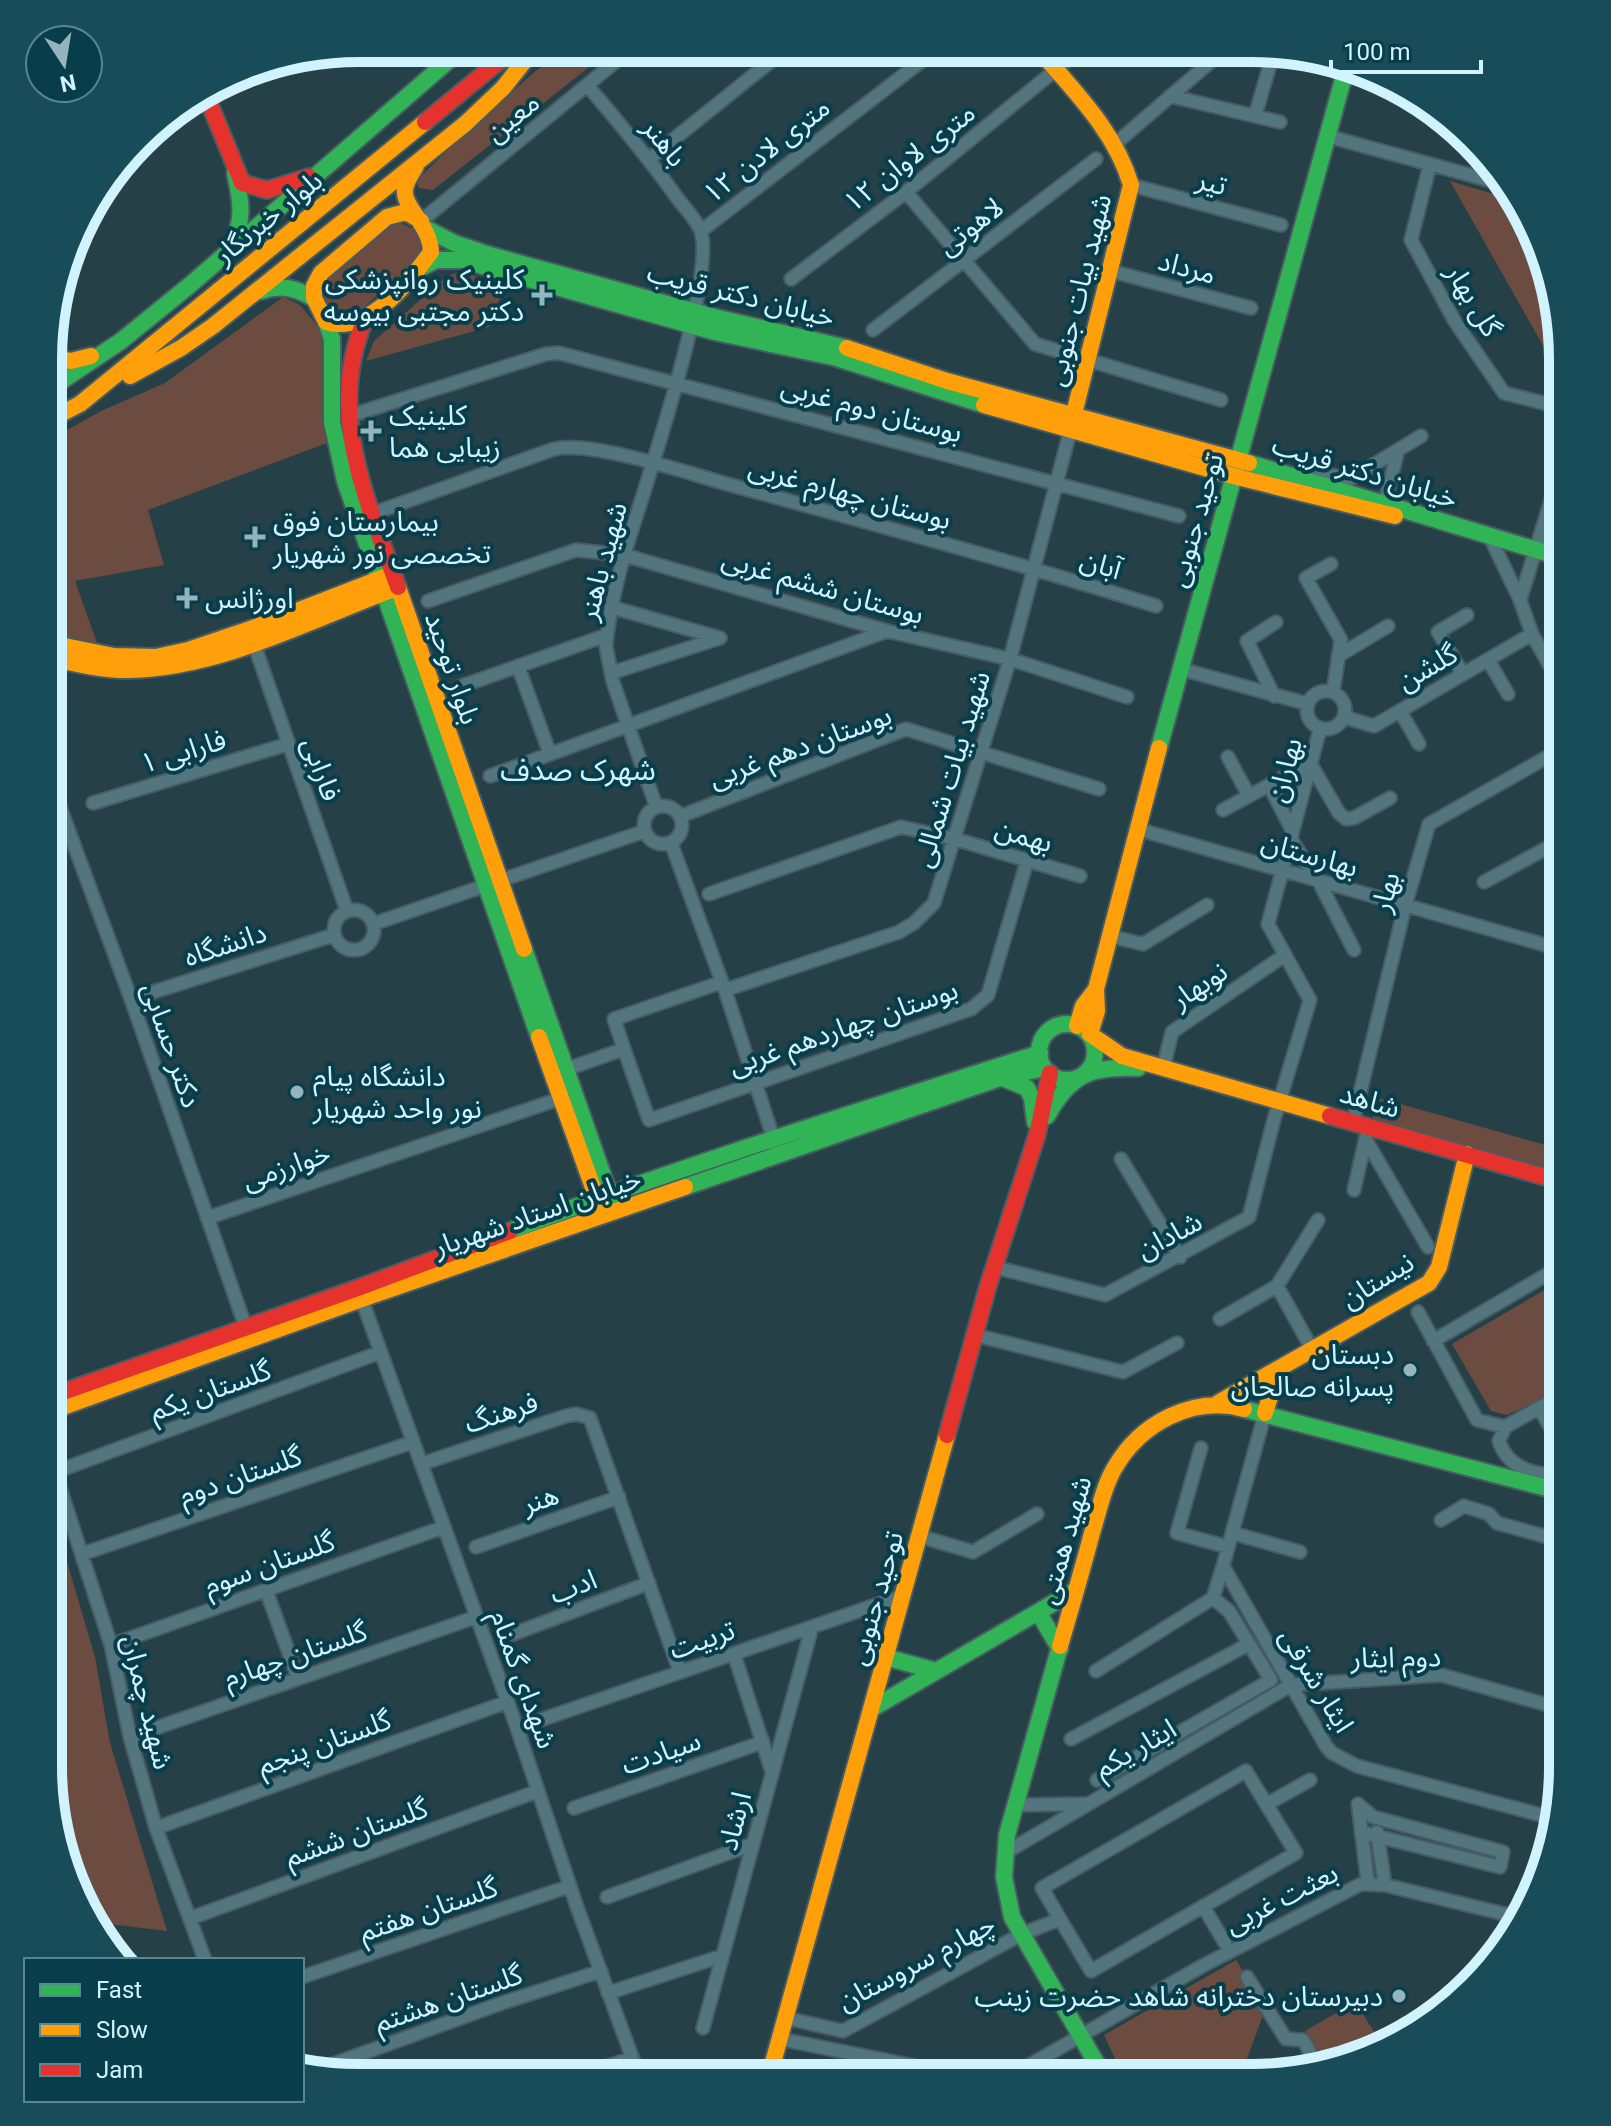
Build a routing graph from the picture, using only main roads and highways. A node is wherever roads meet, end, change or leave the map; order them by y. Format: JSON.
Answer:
{"nodes":[{"id":1,"x":447,"y":62,"type":"edge"},
{"id":2,"x":498,"y":62,"type":"edge"},
{"id":3,"x":526,"y":62,"type":"edge"},
{"id":4,"x":1049,"y":62,"type":"edge"},
{"id":5,"x":1344,"y":77,"type":"edge"},
{"id":6,"x":209,"y":103,"type":"edge"},
{"id":7,"x":418,"y":161,"type":"junction"},
{"id":8,"x":234,"y":168,"type":"junction"},
{"id":9,"x":321,"y":173,"type":"junction"},
{"id":10,"x":424,"y":225,"type":"junction"},
{"id":11,"x":224,"y":257,"type":"junction"},
{"id":12,"x":420,"y":268,"type":"junction"},
{"id":13,"x":313,"y":298,"type":"junction"},
{"id":14,"x":239,"y":306,"type":"junction"},
{"id":15,"x":366,"y":317,"type":"junction"},
{"id":16,"x":692,"y":318,"type":"junction"},
{"id":17,"x":326,"y":322,"type":"junction"},
{"id":18,"x":121,"y":341,"type":"junction"},
{"id":19,"x":62,"y":359,"type":"edge"},
{"id":20,"x":62,"y":381,"type":"edge"},
{"id":21,"x":80,"y":404,"type":"junction"},
{"id":22,"x":62,"y":413,"type":"edge"},
{"id":23,"x":1072,"y":421,"type":"junction"},
{"id":24,"x":1236,"y":468,"type":"junction"},
{"id":25,"x":1471,"y":531,"type":"junction"},
{"id":26,"x":1549,"y":549,"type":"edge"},
{"id":27,"x":388,"y":583,"type":"junction"},
{"id":28,"x":364,"y":592,"type":"junction"},
{"id":29,"x":62,"y":655,"type":"edge"},
{"id":30,"x":62,"y":658,"type":"edge"},
{"id":31,"x":1084,"y":1030,"type":"junction"},
{"id":32,"x":1045,"y":1065,"type":"junction"},
{"id":33,"x":1163,"y":1069,"type":"junction"},
{"id":34,"x":560,"y":1072,"type":"junction"},
{"id":35,"x":1078,"y":1077,"type":"junction"},
{"id":36,"x":1000,"y":1078,"type":"junction"},
{"id":37,"x":798,"y":1130,"type":"junction"},
{"id":38,"x":1037,"y":1135,"type":"junction"},
{"id":39,"x":797,"y":1149,"type":"junction"},
{"id":40,"x":1467,"y":1154,"type":"junction"},
{"id":41,"x":756,"y":1155,"type":"junction"},
{"id":42,"x":1549,"y":1178,"type":"edge"},
{"id":43,"x":603,"y":1196,"type":"junction"},
{"id":44,"x":610,"y":1214,"type":"junction"},
{"id":45,"x":360,"y":1294,"type":"junction"},
{"id":46,"x":1278,"y":1370,"type":"junction"},
{"id":47,"x":62,"y":1392,"type":"edge"},
{"id":48,"x":1217,"y":1404,"type":"junction"},
{"id":49,"x":62,"y":1407,"type":"edge"},
{"id":50,"x":1265,"y":1413,"type":"junction"},
{"id":51,"x":1549,"y":1480,"type":"edge"},
{"id":52,"x":1076,"y":1590,"type":"junction"},
{"id":53,"x":1038,"y":1612,"type":"junction"},
{"id":54,"x":1060,"y":1649,"type":"junction"},
{"id":55,"x":885,"y":1657,"type":"junction"},
{"id":56,"x":936,"y":1671,"type":"junction"},
{"id":57,"x":871,"y":1709,"type":"junction"},
{"id":58,"x":773,"y":2064,"type":"edge"},
{"id":59,"x":1097,"y":2064,"type":"edge"}],
"edges":[{"from":1,"to":9,"type":"main road","name":"بلوار خبرنگار"},
{"from":2,"to":21,"type":"main road","name":"بلوار خبرنگار"},
{"from":3,"to":7,"type":"main road"},
{"from":4,"to":23,"type":"main road","name":"شهید بیات جنوبی"},
{"from":5,"to":24,"type":"main road","name":"توحید جنوبی"},
{"from":6,"to":8,"type":"main road"},
{"from":7,"to":10,"type":"main road"},
{"from":7,"to":14,"type":"main road"},
{"from":8,"to":9,"type":"main road"},
{"from":8,"to":11,"type":"main road"},
{"from":9,"to":11,"type":"main road","name":"بلوار خبرنگار"},
{"from":10,"to":12,"type":"main road"},
{"from":10,"to":13,"type":"main road"},
{"from":10,"to":16,"type":"main road","name":"خیابان دکتر قریب"},
{"from":11,"to":18,"type":"main road","name":"بلوار خبرنگار"},
{"from":12,"to":15,"type":"main road"},
{"from":12,"to":16,"type":"main road","name":"خیابان دکتر قریب"},
{"from":13,"to":14,"type":"main road"},
{"from":13,"to":17,"type":"main road","name":"بلوار توحید"},
{"from":14,"to":21,"type":"main road"},
{"from":15,"to":17,"type":"main road"},
{"from":15,"to":27,"type":"main road","name":"بلوار توحید"},
{"from":16,"to":23,"type":"main road","name":"خیابان دکتر قریب"},
{"from":17,"to":27,"type":"main road","name":"بلوار توحید"},
{"from":18,"to":19,"type":"main road"},
{"from":18,"to":20,"type":"main road","name":"بلوار خبرنگار"},
{"from":21,"to":22,"type":"main road","name":"بلوار خبرنگار"},
{"from":23,"to":24,"type":"main road","name":"خیابان دکتر قریب"},
{"from":24,"to":25,"type":"main road","name":"خیابان دکتر قریب"},
{"from":24,"to":25,"type":"main road","name":"خیابان دکتر قریب"},
{"from":24,"to":31,"type":"main road","name":"توحید جنوبی"},
{"from":25,"to":26,"type":"main road"},
{"from":27,"to":28,"type":"main road"},
{"from":27,"to":34,"type":"main road","name":"بلوار توحید"},
{"from":28,"to":29,"type":"main road"},
{"from":28,"to":30,"type":"main road"},
{"from":31,"to":32,"type":"main road"},
{"from":31,"to":33,"type":"main road"},
{"from":31,"to":35,"type":"main road"},
{"from":32,"to":35,"type":"main road"},
{"from":32,"to":36,"type":"main road","name":"خیابان استاد شهریار"},
{"from":32,"to":37,"type":"main road","name":"خیابان استاد شهریار"},
{"from":32,"to":38,"type":"main road","name":"توحید جنوبی"},
{"from":33,"to":35,"type":"main road"},
{"from":33,"to":40,"type":"main road","name":"شاهد"},
{"from":34,"to":43,"type":"main road","name":"بلوار توحید"},
{"from":34,"to":43,"type":"main road","name":"بلوار توحید"},
{"from":35,"to":38,"type":"main road","name":"توحید جنوبی"},
{"from":36,"to":38,"type":"main road"},
{"from":36,"to":39,"type":"main road","name":"خیابان استاد شهریار"},
{"from":37,"to":39,"type":"main road"},
{"from":37,"to":41,"type":"main road","name":"خیابان استاد شهریار"},
{"from":38,"to":55,"type":"main road","name":"توحید جنوبی"},
{"from":39,"to":41,"type":"main road","name":"خیابان استاد شهریار"},
{"from":40,"to":42,"type":"main road","name":"شاهد"},
{"from":40,"to":46,"type":"main road","name":"نيستان"},
{"from":41,"to":43,"type":"main road","name":"خیابان استاد شهریار"},
{"from":41,"to":44,"type":"main road","name":"خیابان استاد شهریار"},
{"from":43,"to":44,"type":"main road","name":"بلوار توحید"},
{"from":43,"to":45,"type":"main road","name":"خیابان استاد شهریار"},
{"from":44,"to":45,"type":"main road","name":"خیابان استاد شهریار"},
{"from":45,"to":47,"type":"main road","name":"خیابان استاد شهریار"},
{"from":45,"to":49,"type":"main road","name":"خیابان استاد شهریار"},
{"from":46,"to":48,"type":"main road","name":"نيستان"},
{"from":46,"to":50,"type":"main road"},
{"from":48,"to":50,"type":"main road","name":"شهید همتی"},
{"from":48,"to":52,"type":"main road","name":"شهید همتی"},
{"from":50,"to":51,"type":"main road","name":"شهید همتی"},
{"from":52,"to":53,"type":"main road"},
{"from":52,"to":54,"type":"main road","name":"شهید همتی"},
{"from":53,"to":54,"type":"main road"},
{"from":53,"to":56,"type":"main road"},
{"from":54,"to":59,"type":"main road","name":"شهید همتی"},
{"from":55,"to":56,"type":"main road"},
{"from":55,"to":57,"type":"main road","name":"توحید جنوبی"},
{"from":56,"to":57,"type":"main road"},
{"from":57,"to":58,"type":"main road","name":"توحید جنوبی"}]}
